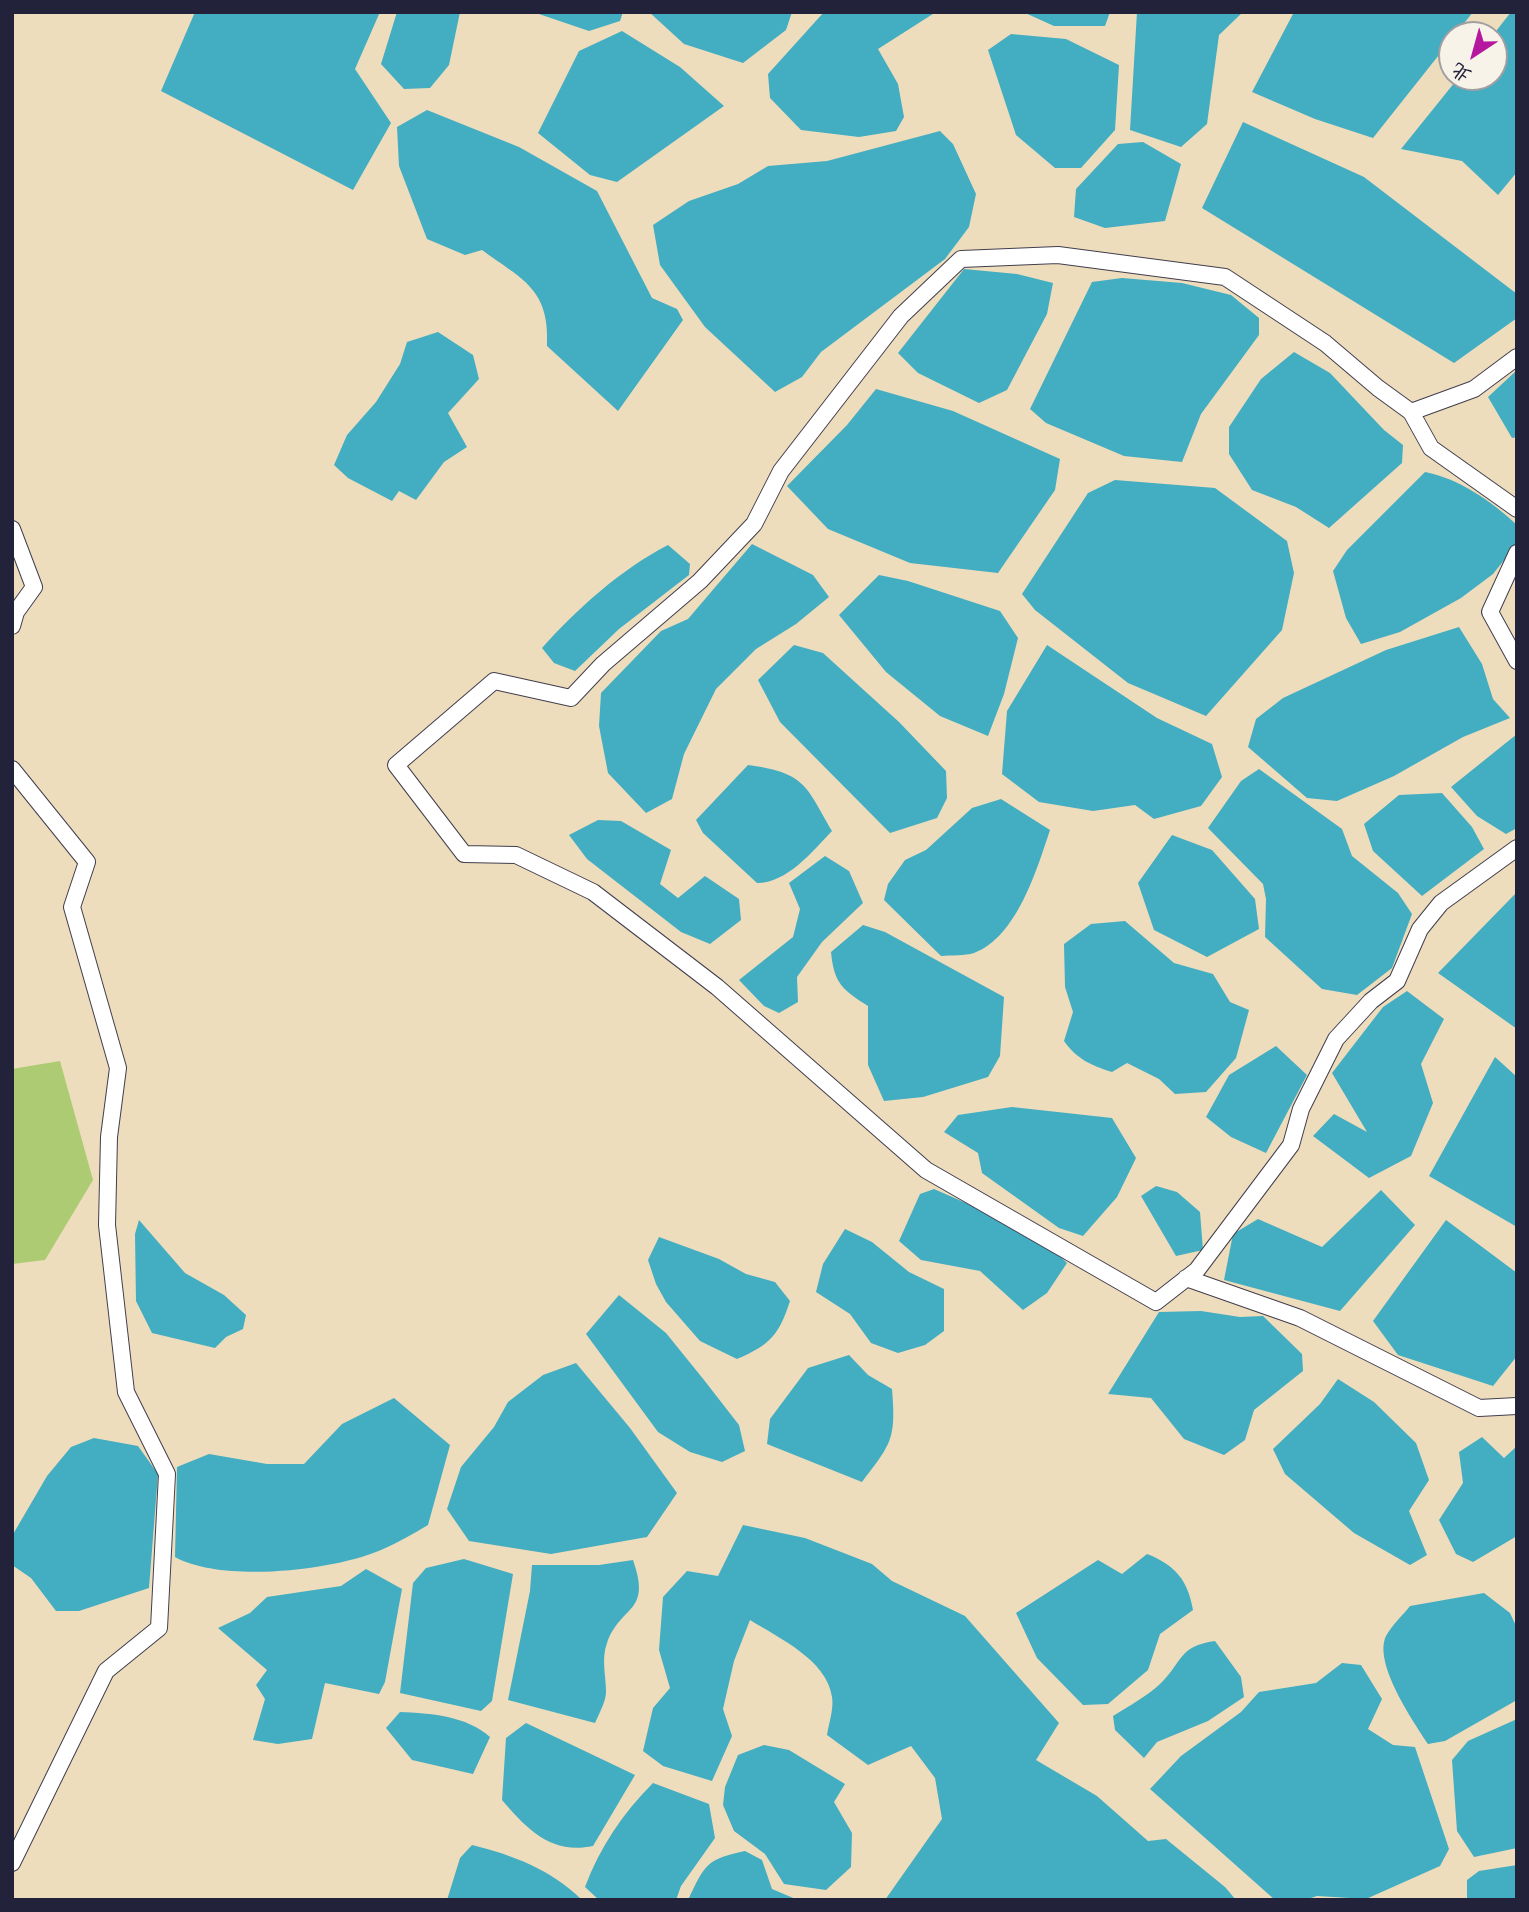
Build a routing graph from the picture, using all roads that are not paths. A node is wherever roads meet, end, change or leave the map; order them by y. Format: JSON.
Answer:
{"nodes":[{"id":1,"x":1517,"y":357,"type":"edge"},
{"id":2,"x":1411,"y":412,"type":"junction"},
{"id":3,"x":1517,"y":509,"type":"edge"},
{"id":4,"x":12,"y":529,"type":"edge"},
{"id":5,"x":1517,"y":553,"type":"edge"},
{"id":6,"x":12,"y":626,"type":"edge"},
{"id":7,"x":1517,"y":661,"type":"edge"},
{"id":8,"x":12,"y":769,"type":"edge"},
{"id":9,"x":1517,"y":848,"type":"edge"},
{"id":10,"x":1186,"y":1279,"type":"junction"},
{"id":11,"x":1517,"y":1406,"type":"edge"},
{"id":12,"x":12,"y":1863,"type":"edge"}],
"edges":[{"from":1,"to":2,"type":"street"},
{"from":2,"to":3,"type":"street"},
{"from":2,"to":10,"type":"street"},
{"from":4,"to":6,"type":"street"},
{"from":5,"to":7,"type":"street"},
{"from":8,"to":12,"type":"street"},
{"from":9,"to":10,"type":"street"},
{"from":10,"to":11,"type":"street"}]}
